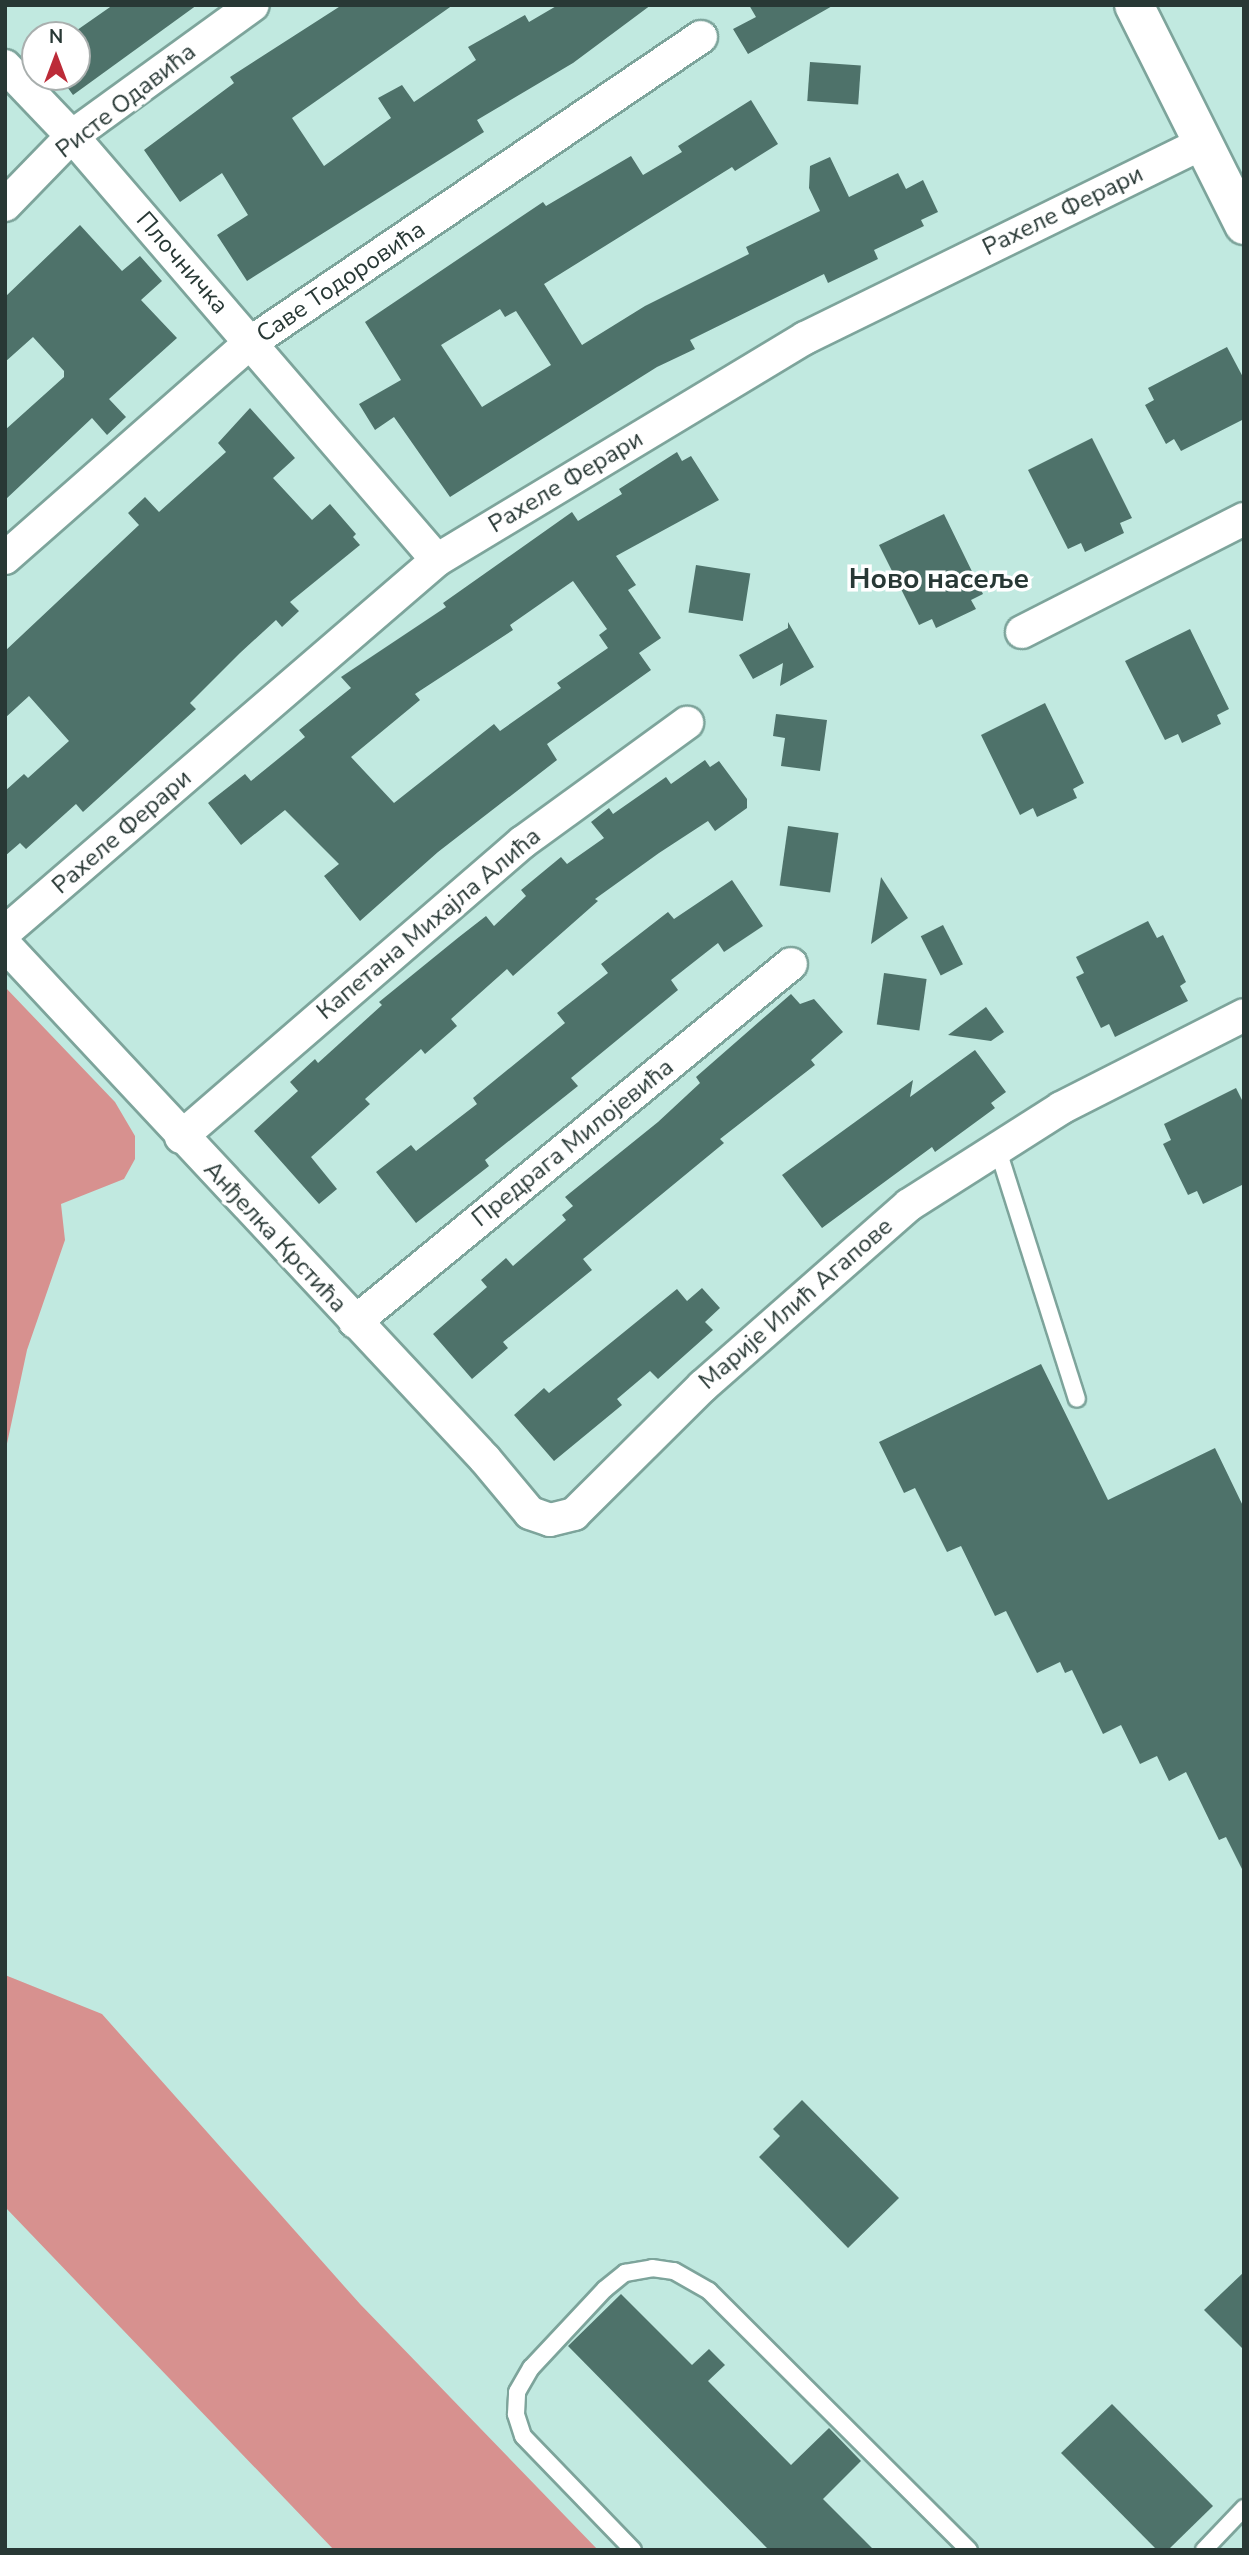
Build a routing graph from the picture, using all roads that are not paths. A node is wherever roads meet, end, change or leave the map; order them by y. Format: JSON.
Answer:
{"nodes":[{"id":1,"x":253,"y":5,"type":"edge"},
{"id":2,"x":1134,"y":5,"type":"edge"},
{"id":3,"x":701,"y":37,"type":"dead end"},
{"id":4,"x":5,"y":66,"type":"edge"},
{"id":5,"x":72,"y":136,"type":"junction"},
{"id":6,"x":1201,"y":144,"type":"junction"},
{"id":7,"x":5,"y":205,"type":"edge"},
{"id":8,"x":1244,"y":225,"type":"edge"},
{"id":9,"x":250,"y":343,"type":"junction"},
{"id":10,"x":1244,"y":519,"type":"edge"},
{"id":11,"x":5,"y":558,"type":"edge"},
{"id":12,"x":437,"y":560,"type":"junction"},
{"id":13,"x":1021,"y":632,"type":"dead end"},
{"id":14,"x":687,"y":723,"type":"dead end"},
{"id":15,"x":5,"y":932,"type":"edge"},
{"id":16,"x":5,"y":945,"type":"edge"},
{"id":17,"x":791,"y":964,"type":"dead end"},
{"id":18,"x":1244,"y":1015,"type":"edge"},
{"id":19,"x":181,"y":1137,"type":"junction"},
{"id":20,"x":997,"y":1147,"type":"junction"},
{"id":21,"x":355,"y":1322,"type":"junction"},
{"id":22,"x":1077,"y":1399,"type":"dead end"},
{"id":23,"x":550,"y":1520,"type":"joint"},
{"id":24,"x":1244,"y":2508,"type":"edge"},
{"id":25,"x":633,"y":2550,"type":"edge"},
{"id":26,"x":969,"y":2550,"type":"edge"},
{"id":27,"x":1204,"y":2550,"type":"edge"}],
"edges":[{"from":1,"to":5,"type":"street","name":"Ристе Одавића"},
{"from":2,"to":6,"type":"street"},
{"from":3,"to":9,"type":"street","name":"Саве Тодоровића"},
{"from":4,"to":5,"type":"street","name":"Плочничка"},
{"from":5,"to":7,"type":"street","name":"Ристе Одавића"},
{"from":5,"to":9,"type":"street","name":"Плочничка"},
{"from":6,"to":8,"type":"street"},
{"from":6,"to":12,"type":"street","name":"Рахеле Ферари"},
{"from":9,"to":11,"type":"street","name":"Саве Тодоровића"},
{"from":9,"to":12,"type":"street","name":"Плочничка"},
{"from":10,"to":13,"type":"street"},
{"from":12,"to":15,"type":"street","name":"Рахеле Ферари"},
{"from":14,"to":19,"type":"street","name":"Капетана Михајла Алића"},
{"from":16,"to":19,"type":"street","name":"Анђелка Крстића"},
{"from":17,"to":21,"type":"street","name":"Предрага Милојевића"},
{"from":18,"to":20,"type":"street","name":"Марије Илић Агапове"},
{"from":19,"to":21,"type":"street","name":"Анђелка Крстића"},
{"from":20,"to":22,"type":"lane"},
{"from":20,"to":23,"type":"street","name":"Марије Илић Агапове"},
{"from":21,"to":23,"type":"street","name":"Анђелка Крстића"},
{"from":24,"to":27,"type":"lane"},
{"from":25,"to":26,"type":"lane"}]}
